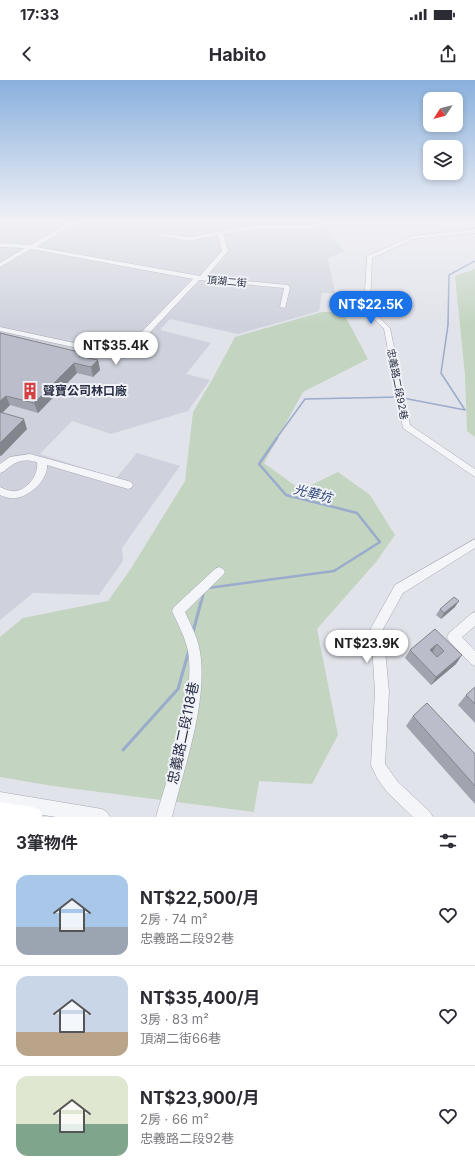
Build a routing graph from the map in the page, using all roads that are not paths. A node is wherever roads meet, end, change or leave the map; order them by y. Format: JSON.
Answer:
{"nodes":[{"id":1,"x":15,"y":255,"type":"edge"},
{"id":2,"x":74,"y":255,"type":"edge"},
{"id":3,"x":221,"y":255,"type":"edge"},
{"id":4,"x":373,"y":255,"type":"edge"},
{"id":5,"x":0,"y":265,"type":"edge"},
{"id":6,"x":199,"y":279,"type":"junction"},
{"id":7,"x":282,"y":307,"type":"dead end"},
{"id":8,"x":0,"y":328,"type":"edge"},
{"id":9,"x":41,"y":460,"type":"junction"},
{"id":10,"x":0,"y":470,"type":"edge"},
{"id":11,"x":475,"y":474,"type":"edge"},
{"id":12,"x":128,"y":485,"type":"dead end"},
{"id":13,"x":0,"y":491,"type":"edge"},
{"id":14,"x":475,"y":543,"type":"edge"},
{"id":15,"x":219,"y":572,"type":"dead end"},
{"id":16,"x":475,"y":618,"type":"edge"},
{"id":17,"x":475,"y":660,"type":"edge"},
{"id":18,"x":0,"y":800,"type":"edge"},
{"id":19,"x":0,"y":812,"type":"edge"},
{"id":20,"x":33,"y":817,"type":"edge"},
{"id":21,"x":102,"y":817,"type":"edge"},
{"id":22,"x":164,"y":817,"type":"edge"},
{"id":23,"x":425,"y":817,"type":"edge"}],
"edges":[{"from":1,"to":5,"type":"street"},
{"from":2,"to":6,"type":"street","name":"頂湖二街"},
{"from":3,"to":6,"type":"street"},
{"from":4,"to":11,"type":"street","name":"忠義路二段92巷"},
{"from":6,"to":7,"type":"street","name":"頂湖二街"},
{"from":6,"to":8,"type":"street"},
{"from":9,"to":10,"type":"street"},
{"from":9,"to":12,"type":"street"},
{"from":9,"to":13,"type":"street"},
{"from":14,"to":23,"type":"street"},
{"from":15,"to":22,"type":"street","name":"忠義路二段118巷"},
{"from":16,"to":17,"type":"street"},
{"from":18,"to":21,"type":"street"},
{"from":19,"to":20,"type":"main road"}]}
